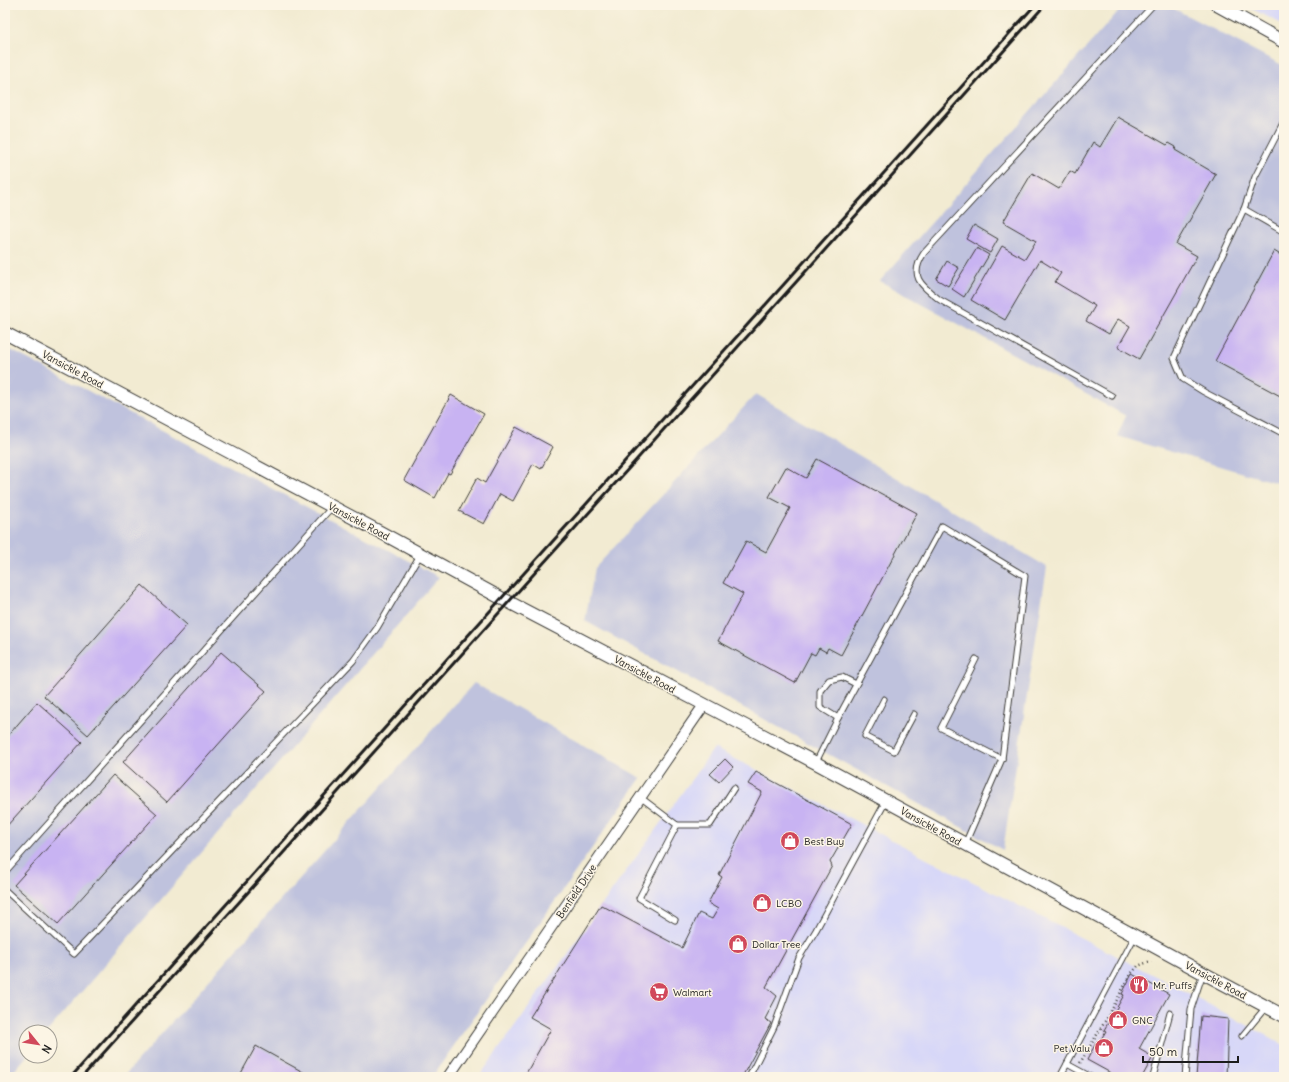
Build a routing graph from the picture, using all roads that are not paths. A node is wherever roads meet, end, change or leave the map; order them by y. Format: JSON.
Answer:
{"nodes":[{"id":1,"x":1153,"y":5,"type":"edge"},
{"id":2,"x":1217,"y":5,"type":"edge"},
{"id":3,"x":1284,"y":42,"type":"edge"},
{"id":4,"x":1284,"y":121,"type":"edge"},
{"id":5,"x":1244,"y":209,"type":"junction"},
{"id":6,"x":1284,"y":232,"type":"edge"},
{"id":7,"x":5,"y":333,"type":"edge"},
{"id":8,"x":1112,"y":396,"type":"dead end"},
{"id":9,"x":1284,"y":434,"type":"edge"},
{"id":10,"x":332,"y":507,"type":"junction"},
{"id":11,"x":420,"y":555,"type":"junction"},
{"id":12,"x":976,"y":659,"type":"dead end"},
{"id":13,"x":856,"y":684,"type":"junction"},
{"id":14,"x":884,"y":699,"type":"dead end"},
{"id":15,"x":704,"y":705,"type":"junction"},
{"id":16,"x":914,"y":714,"type":"dead end"},
{"id":17,"x":838,"y":718,"type":"junction"},
{"id":18,"x":1002,"y":759,"type":"junction"},
{"id":19,"x":816,"y":763,"type":"junction"},
{"id":20,"x":734,"y":788,"type":"dead end"},
{"id":21,"x":640,"y":797,"type":"junction"},
{"id":22,"x":886,"y":801,"type":"junction"},
{"id":23,"x":677,"y":825,"type":"junction"},
{"id":24,"x":965,"y":844,"type":"junction"},
{"id":25,"x":5,"y":872,"type":"edge"},
{"id":26,"x":5,"y":890,"type":"edge"},
{"id":27,"x":675,"y":920,"type":"dead end"},
{"id":28,"x":1135,"y":936,"type":"junction"},
{"id":29,"x":1203,"y":973,"type":"junction"},
{"id":30,"x":1266,"y":1007,"type":"junction"},
{"id":31,"x":1170,"y":1013,"type":"dead end"},
{"id":32,"x":1284,"y":1016,"type":"edge"},
{"id":33,"x":1242,"y":1036,"type":"dead end"},
{"id":34,"x":1067,"y":1064,"type":"junction"},
{"id":35,"x":448,"y":1077,"type":"edge"},
{"id":36,"x":749,"y":1077,"type":"edge"},
{"id":37,"x":1060,"y":1077,"type":"edge"},
{"id":38,"x":1091,"y":1077,"type":"edge"},
{"id":39,"x":1153,"y":1077,"type":"edge"},
{"id":40,"x":1185,"y":1077,"type":"edge"}],
"edges":[{"from":1,"to":8,"type":"lane"},
{"from":2,"to":3,"type":"street"},
{"from":4,"to":5,"type":"lane"},
{"from":5,"to":6,"type":"lane"},
{"from":5,"to":9,"type":"lane"},
{"from":7,"to":10,"type":"street","name":"Vansickle Road"},
{"from":10,"to":11,"type":"street","name":"Vansickle Road"},
{"from":10,"to":25,"type":"lane"},
{"from":11,"to":15,"type":"street","name":"Vansickle Road"},
{"from":11,"to":26,"type":"lane"},
{"from":12,"to":18,"type":"lane"},
{"from":13,"to":17,"type":"lane"},
{"from":13,"to":17,"type":"lane"},
{"from":13,"to":18,"type":"lane"},
{"from":14,"to":16,"type":"lane"},
{"from":15,"to":19,"type":"street","name":"Vansickle Road"},
{"from":15,"to":21,"type":"street","name":"Benfield Drive"},
{"from":17,"to":19,"type":"lane"},
{"from":18,"to":24,"type":"lane"},
{"from":19,"to":22,"type":"street","name":"Vansickle Road"},
{"from":20,"to":23,"type":"lane"},
{"from":21,"to":23,"type":"lane"},
{"from":21,"to":35,"type":"street","name":"Benfield Drive"},
{"from":22,"to":24,"type":"street","name":"Vansickle Road"},
{"from":22,"to":36,"type":"lane"},
{"from":23,"to":27,"type":"lane"},
{"from":24,"to":28,"type":"street","name":"Vansickle Road"},
{"from":28,"to":29,"type":"street","name":"Vansickle Road"},
{"from":28,"to":34,"type":"lane"},
{"from":29,"to":30,"type":"street","name":"Vansickle Road"},
{"from":29,"to":40,"type":"lane"},
{"from":30,"to":32,"type":"street","name":"Vansickle Road"},
{"from":30,"to":33,"type":"lane"},
{"from":31,"to":39,"type":"lane"},
{"from":34,"to":37,"type":"lane"},
{"from":34,"to":38,"type":"lane"}]}
